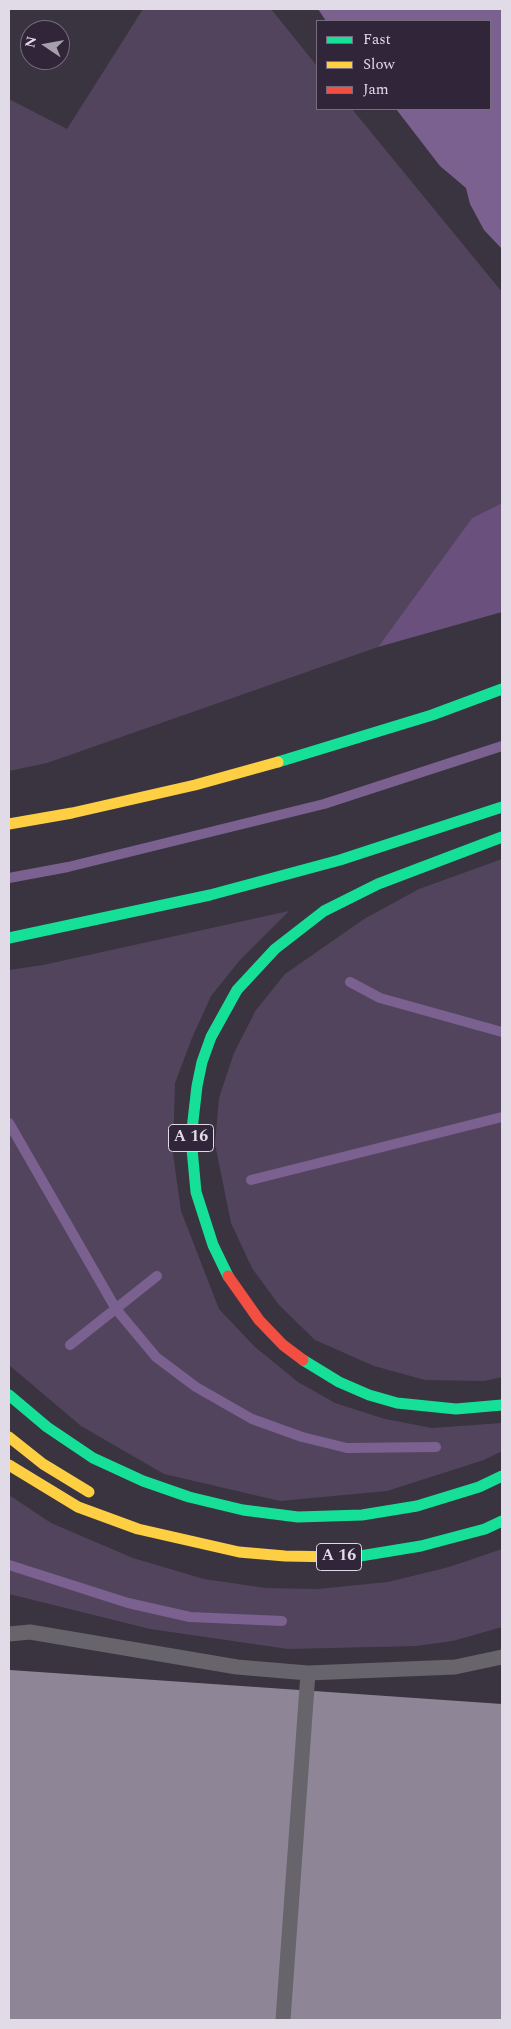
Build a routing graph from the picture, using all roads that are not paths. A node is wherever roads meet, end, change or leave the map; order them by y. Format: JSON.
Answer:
{"nodes":[{"id":1,"x":502,"y":690,"type":"edge"},
{"id":2,"x":502,"y":807,"type":"edge"},
{"id":3,"x":9,"y":824,"type":"edge"},
{"id":4,"x":502,"y":837,"type":"edge"},
{"id":5,"x":9,"y":938,"type":"edge"},
{"id":6,"x":9,"y":1395,"type":"edge"},
{"id":7,"x":502,"y":1405,"type":"edge"},
{"id":8,"x":9,"y":1437,"type":"edge"},
{"id":9,"x":9,"y":1465,"type":"edge"},
{"id":10,"x":502,"y":1476,"type":"edge"},
{"id":11,"x":98,"y":1497,"type":"dead end"},
{"id":12,"x":135,"y":1516,"type":"dead end"},
{"id":13,"x":502,"y":1521,"type":"edge"},
{"id":14,"x":174,"y":1537,"type":"junction"},
{"id":15,"x":9,"y":1634,"type":"edge"},
{"id":16,"x":502,"y":1657,"type":"edge"},
{"id":17,"x":308,"y":1673,"type":"junction"},
{"id":18,"x":283,"y":2020,"type":"edge"}],
"edges":[{"from":1,"to":3,"type":"highway"},
{"from":2,"to":5,"type":"highway"},
{"from":4,"to":7,"type":"highway","number":"A 16"},
{"from":6,"to":10,"type":"highway"},
{"from":8,"to":11,"type":"highway"},
{"from":9,"to":14,"type":"highway","number":"A 16"},
{"from":12,"to":14,"type":"highway","number":"A 16"},
{"from":13,"to":14,"type":"highway","number":"A 16"},
{"from":15,"to":17,"type":"lane"},
{"from":16,"to":17,"type":"lane"},
{"from":17,"to":18,"type":"lane"}]}
